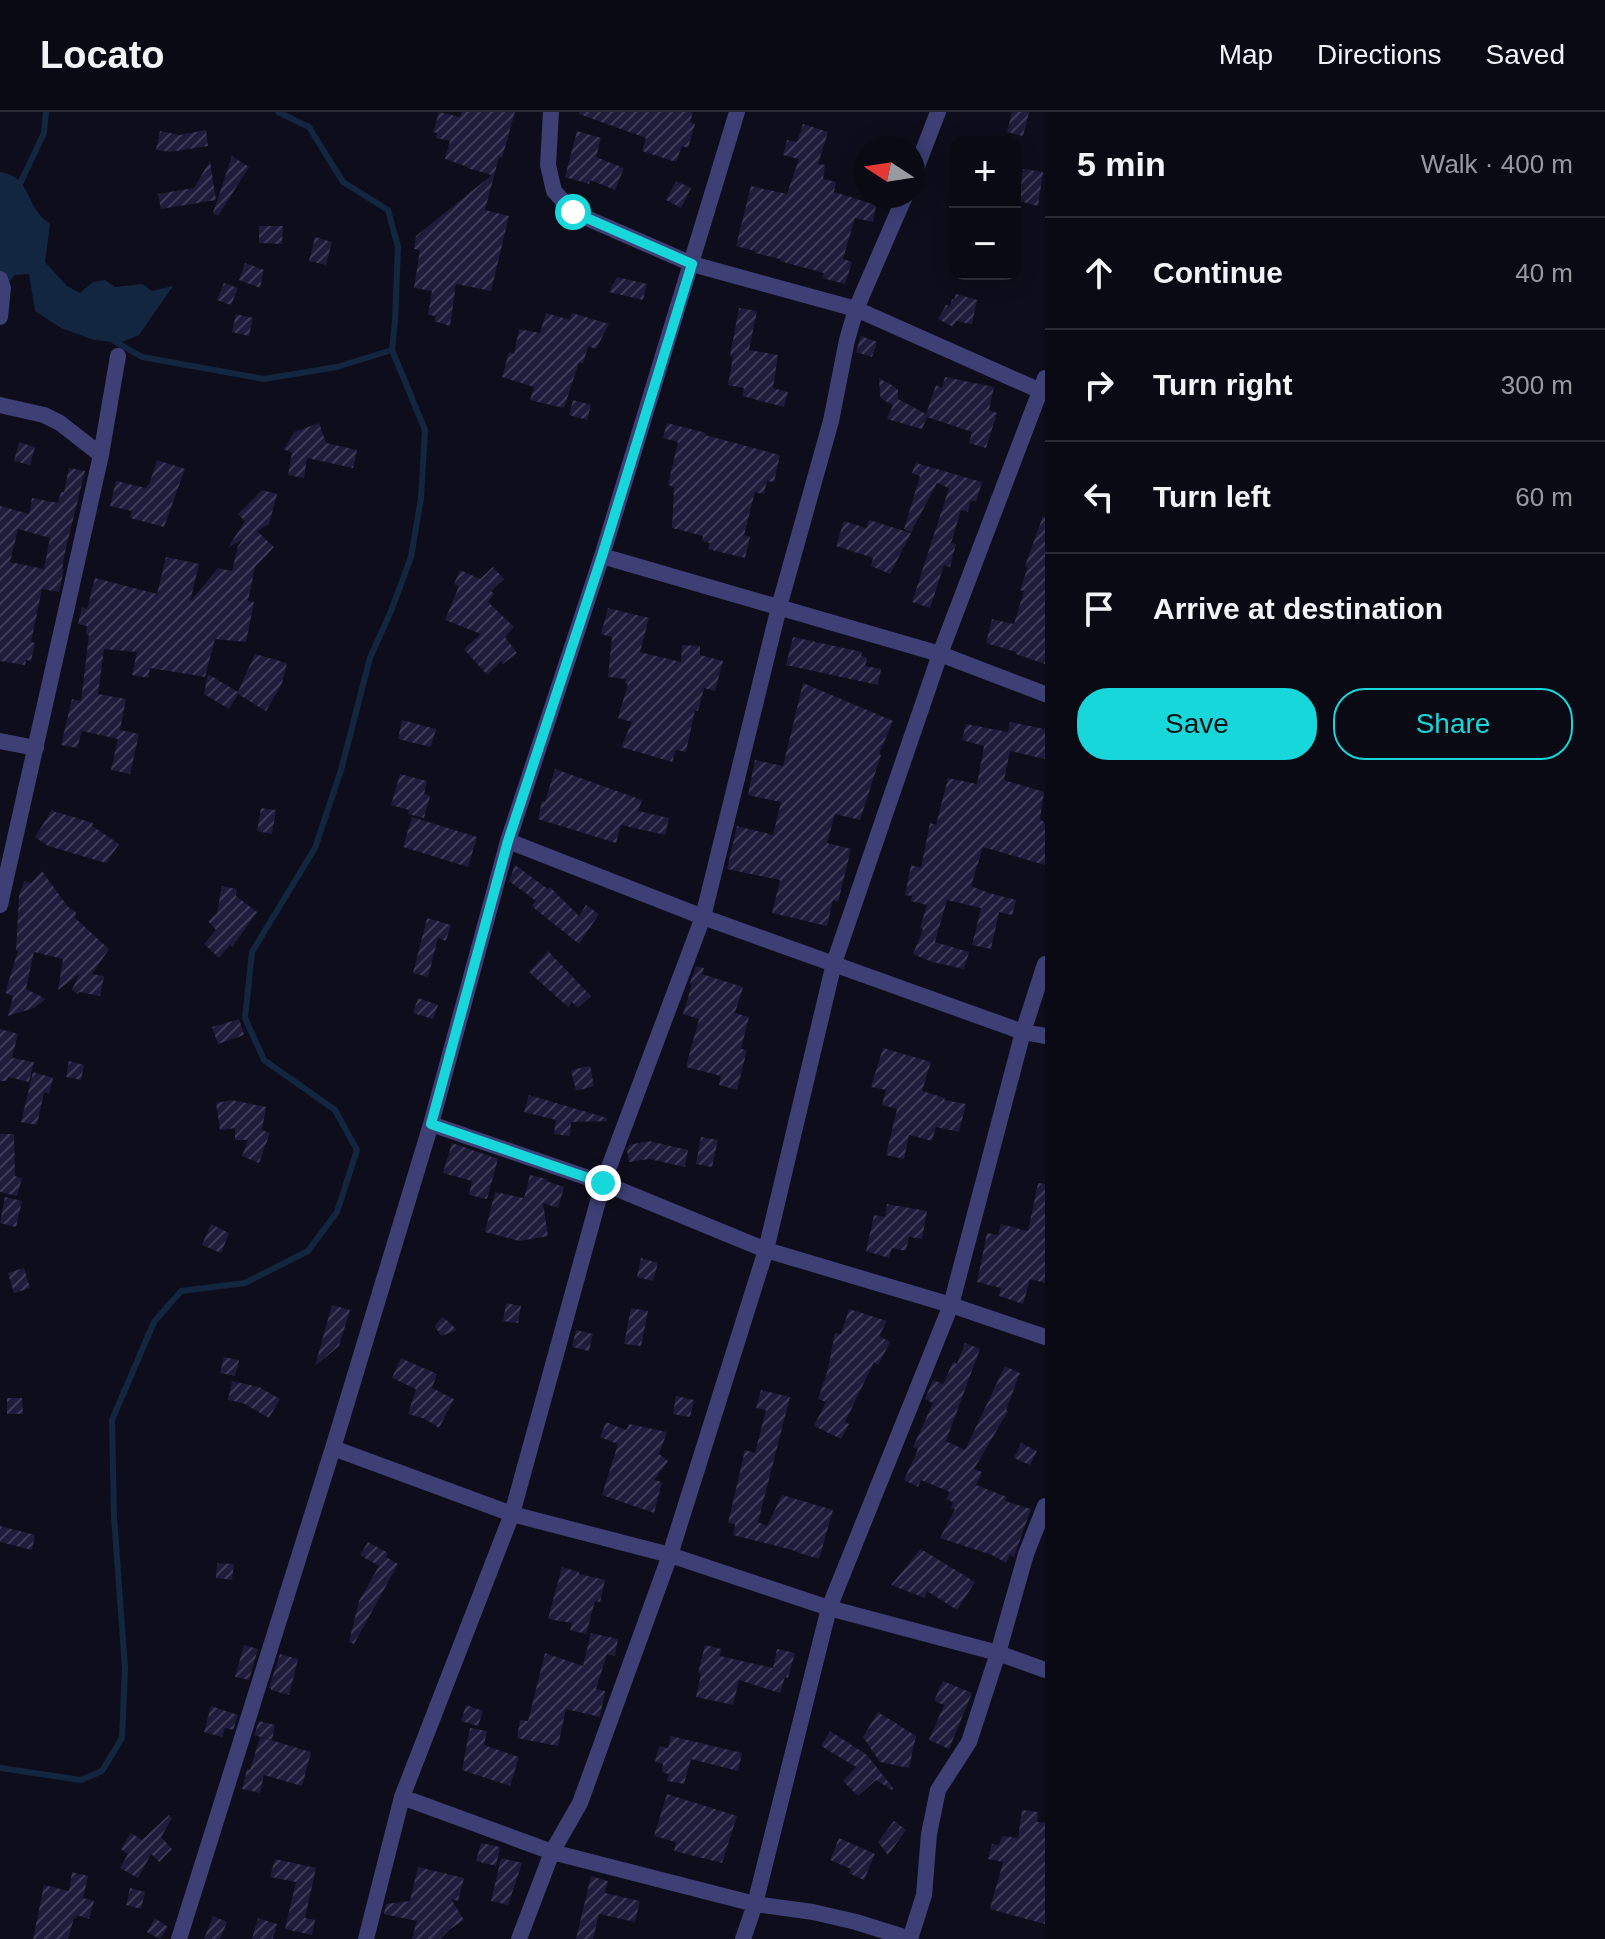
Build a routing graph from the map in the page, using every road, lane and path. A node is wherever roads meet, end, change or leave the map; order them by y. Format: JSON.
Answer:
{"nodes":[{"id":1,"x":551,"y":112,"type":"edge"},
{"id":2,"x":737,"y":112,"type":"edge"},
{"id":3,"x":938,"y":112,"type":"edge"},
{"id":4,"x":925,"y":146,"type":"edge"},
{"id":5,"x":900,"y":208,"type":"edge"},
{"id":6,"x":692,"y":264,"type":"junction"},
{"id":7,"x":0,"y":279,"type":"edge"},
{"id":8,"x":856,"y":309,"type":"junction"},
{"id":9,"x":0,"y":317,"type":"edge"},
{"id":10,"x":118,"y":356,"type":"dead end"},
{"id":11,"x":1043,"y":388,"type":"edge"},
{"id":12,"x":0,"y":405,"type":"edge"},
{"id":13,"x":101,"y":455,"type":"junction"},
{"id":14,"x":602,"y":556,"type":"junction"},
{"id":15,"x":779,"y":607,"type":"junction"},
{"id":16,"x":940,"y":654,"type":"junction"},
{"id":17,"x":1045,"y":694,"type":"edge"},
{"id":18,"x":0,"y":741,"type":"edge"},
{"id":19,"x":36,"y":748,"type":"junction"},
{"id":20,"x":508,"y":841,"type":"junction"},
{"id":21,"x":0,"y":905,"type":"edge"},
{"id":22,"x":703,"y":917,"type":"junction"},
{"id":23,"x":834,"y":963,"type":"junction"},
{"id":24,"x":1045,"y":964,"type":"edge"},
{"id":25,"x":1023,"y":1032,"type":"junction"},
{"id":26,"x":1045,"y":1036,"type":"edge"},
{"id":27,"x":431,"y":1124,"type":"junction"},
{"id":28,"x":603,"y":1183,"type":"junction"},
{"id":29,"x":766,"y":1250,"type":"junction"},
{"id":30,"x":951,"y":1305,"type":"junction"},
{"id":31,"x":1045,"y":1337,"type":"edge"},
{"id":32,"x":333,"y":1448,"type":"junction"},
{"id":33,"x":1045,"y":1506,"type":"edge"},
{"id":34,"x":512,"y":1514,"type":"junction"},
{"id":35,"x":670,"y":1555,"type":"junction"},
{"id":36,"x":829,"y":1608,"type":"junction"},
{"id":37,"x":998,"y":1653,"type":"junction"},
{"id":38,"x":1045,"y":1670,"type":"edge"},
{"id":39,"x":402,"y":1797,"type":"junction"},
{"id":40,"x":552,"y":1852,"type":"junction"},
{"id":41,"x":755,"y":1904,"type":"junction"},
{"id":42,"x":179,"y":1939,"type":"edge"},
{"id":43,"x":366,"y":1939,"type":"edge"},
{"id":44,"x":519,"y":1939,"type":"edge"},
{"id":45,"x":743,"y":1939,"type":"edge"}],
"edges":[{"from":1,"to":6,"type":"street"},
{"from":2,"to":6,"type":"street"},
{"from":3,"to":4,"type":"street"},
{"from":5,"to":8,"type":"street"},
{"from":6,"to":8,"type":"street"},
{"from":6,"to":14,"type":"street"},
{"from":7,"to":9,"type":"street"},
{"from":8,"to":11,"type":"street"},
{"from":8,"to":15,"type":"street"},
{"from":10,"to":13,"type":"street"},
{"from":11,"to":16,"type":"street"},
{"from":12,"to":13,"type":"street"},
{"from":13,"to":19,"type":"street"},
{"from":14,"to":15,"type":"street"},
{"from":14,"to":20,"type":"street"},
{"from":15,"to":16,"type":"street"},
{"from":15,"to":22,"type":"street"},
{"from":16,"to":17,"type":"street"},
{"from":16,"to":23,"type":"street"},
{"from":18,"to":19,"type":"street"},
{"from":19,"to":21,"type":"street"},
{"from":20,"to":22,"type":"street"},
{"from":20,"to":27,"type":"street"},
{"from":22,"to":23,"type":"street"},
{"from":22,"to":28,"type":"street"},
{"from":23,"to":25,"type":"street"},
{"from":23,"to":29,"type":"street"},
{"from":24,"to":25,"type":"street"},
{"from":25,"to":26,"type":"street"},
{"from":25,"to":30,"type":"street"},
{"from":27,"to":28,"type":"street"},
{"from":27,"to":32,"type":"street"},
{"from":28,"to":29,"type":"street"},
{"from":28,"to":34,"type":"street"},
{"from":29,"to":30,"type":"street"},
{"from":29,"to":35,"type":"street"},
{"from":30,"to":31,"type":"street"},
{"from":30,"to":36,"type":"street"},
{"from":32,"to":34,"type":"street"},
{"from":32,"to":42,"type":"street"},
{"from":33,"to":37,"type":"street"},
{"from":34,"to":35,"type":"street"},
{"from":34,"to":39,"type":"street"},
{"from":35,"to":36,"type":"street"},
{"from":35,"to":40,"type":"street"},
{"from":36,"to":37,"type":"street"},
{"from":36,"to":41,"type":"street"},
{"from":37,"to":38,"type":"street"},
{"from":37,"to":41,"type":"street"},
{"from":39,"to":40,"type":"street"},
{"from":39,"to":43,"type":"street"},
{"from":40,"to":41,"type":"street"},
{"from":40,"to":44,"type":"street"},
{"from":41,"to":45,"type":"street"}]}
